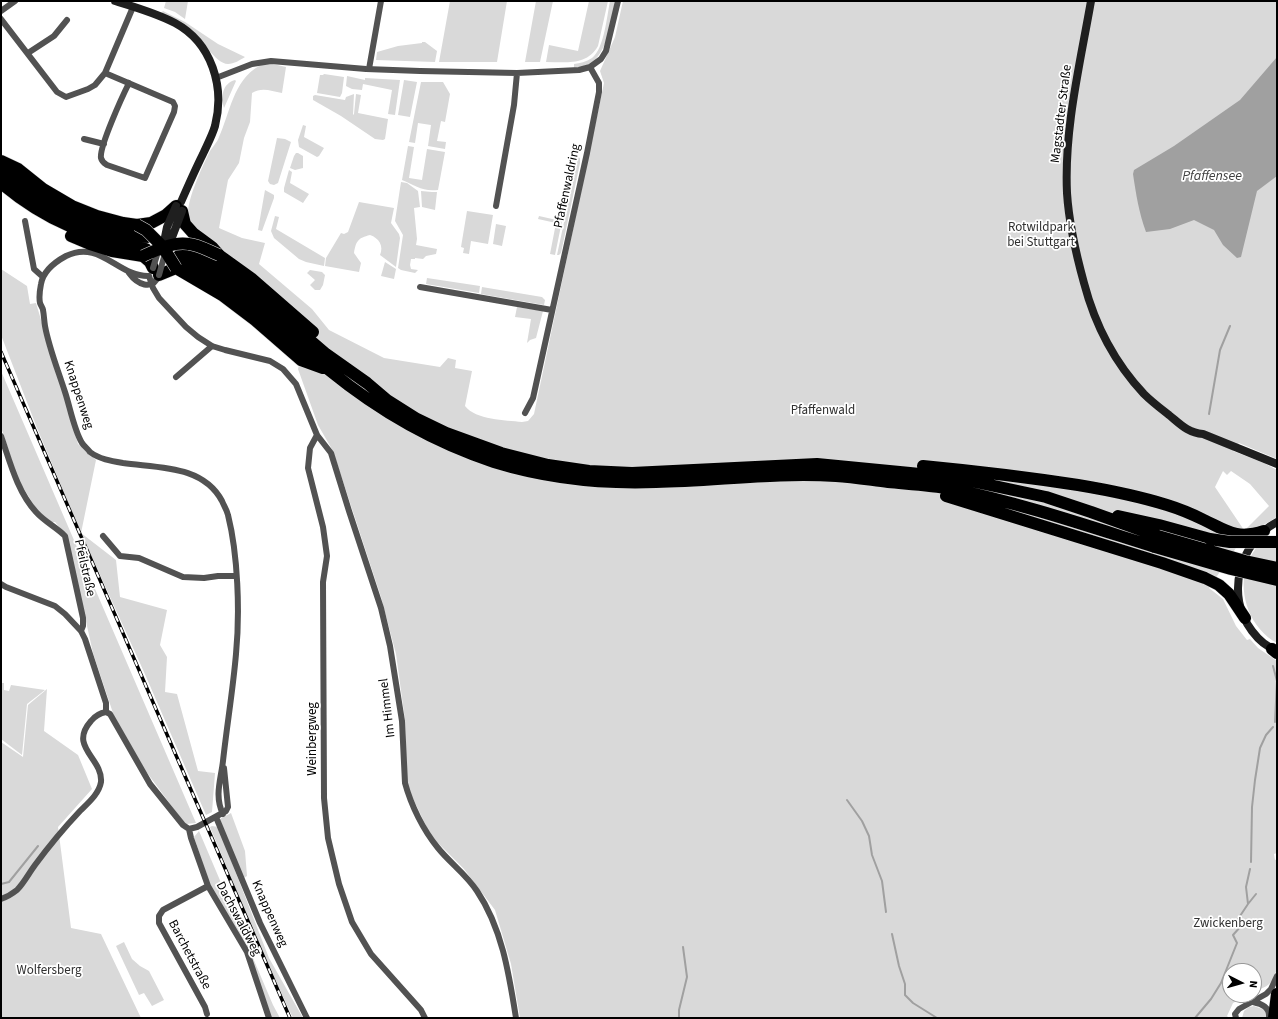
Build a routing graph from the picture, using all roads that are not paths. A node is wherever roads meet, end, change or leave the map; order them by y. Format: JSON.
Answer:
{"nodes":[{"id":1,"x":15,"y":1,"type":"edge"},
{"id":2,"x":115,"y":1,"type":"edge"},
{"id":3,"x":381,"y":1,"type":"edge"},
{"id":4,"x":618,"y":1,"type":"edge"},
{"id":5,"x":1091,"y":1,"type":"edge"},
{"id":6,"x":133,"y":6,"type":"junction"},
{"id":7,"x":1,"y":11,"type":"edge"},
{"id":8,"x":1,"y":19,"type":"edge"},
{"id":9,"x":67,"y":20,"type":"dead end"},
{"id":10,"x":28,"y":53,"type":"junction"},
{"id":11,"x":590,"y":68,"type":"junction"},
{"id":12,"x":369,"y":69,"type":"junction"},
{"id":13,"x":105,"y":73,"type":"junction"},
{"id":14,"x":517,"y":73,"type":"junction"},
{"id":15,"x":216,"y":78,"type":"junction"},
{"id":16,"x":129,"y":83,"type":"junction"},
{"id":17,"x":84,"y":139,"type":"dead end"},
{"id":18,"x":104,"y":144,"type":"junction"},
{"id":19,"x":1,"y":162,"type":"edge"},
{"id":20,"x":1,"y":168,"type":"edge"},
{"id":21,"x":1,"y":183,"type":"edge"},
{"id":22,"x":20,"y":198,"type":"junction"},
{"id":23,"x":180,"y":206,"type":"junction"},
{"id":24,"x":496,"y":206,"type":"dead end"},
{"id":25,"x":25,"y":221,"type":"dead end"},
{"id":26,"x":137,"y":226,"type":"junction"},
{"id":27,"x":110,"y":229,"type":"junction"},
{"id":28,"x":145,"y":247,"type":"junction"},
{"id":29,"x":163,"y":247,"type":"junction"},
{"id":30,"x":219,"y":255,"type":"junction"},
{"id":31,"x":177,"y":258,"type":"junction"},
{"id":32,"x":128,"y":272,"type":"junction"},
{"id":33,"x":152,"y":275,"type":"junction"},
{"id":34,"x":43,"y":277,"type":"junction"},
{"id":35,"x":420,"y":287,"type":"dead end"},
{"id":36,"x":552,"y":310,"type":"junction"},
{"id":37,"x":212,"y":346,"type":"junction"},
{"id":38,"x":176,"y":377,"type":"dead end"},
{"id":39,"x":359,"y":378,"type":"junction"},
{"id":40,"x":525,"y":414,"type":"dead end"},
{"id":41,"x":317,"y":434,"type":"junction"},
{"id":42,"x":1,"y":436,"type":"edge"},
{"id":43,"x":1277,"y":464,"type":"edge"},
{"id":44,"x":855,"y":467,"type":"junction"},
{"id":45,"x":888,"y":482,"type":"junction"},
{"id":46,"x":1091,"y":512,"type":"junction"},
{"id":47,"x":1277,"y":522,"type":"edge"},
{"id":48,"x":1264,"y":531,"type":"junction"},
{"id":49,"x":103,"y":536,"type":"dead end"},
{"id":50,"x":1156,"y":541,"type":"junction"},
{"id":51,"x":1277,"y":542,"type":"edge"},
{"id":52,"x":1277,"y":568,"type":"edge"},
{"id":53,"x":236,"y":576,"type":"junction"},
{"id":54,"x":1277,"y":580,"type":"edge"},
{"id":55,"x":4,"y":586,"type":"edge"},
{"id":56,"x":1,"y":593,"type":"edge"},
{"id":57,"x":1245,"y":618,"type":"junction"},
{"id":58,"x":81,"y":632,"type":"junction"},
{"id":59,"x":1275,"y":651,"type":"edge"},
{"id":60,"x":106,"y":712,"type":"junction"},
{"id":61,"x":223,"y":762,"type":"junction"},
{"id":62,"x":223,"y":814,"type":"junction"},
{"id":63,"x":216,"y":817,"type":"junction"},
{"id":64,"x":189,"y":829,"type":"junction"},
{"id":65,"x":208,"y":886,"type":"junction"},
{"id":66,"x":1,"y":899,"type":"edge"},
{"id":67,"x":1277,"y":976,"type":"edge"},
{"id":68,"x":1277,"y":994,"type":"edge"},
{"id":69,"x":1262,"y":996,"type":"edge"},
{"id":70,"x":1251,"y":1003,"type":"edge"},
{"id":71,"x":1256,"y":1003,"type":"edge"},
{"id":72,"x":207,"y":1014,"type":"dead end"},
{"id":73,"x":269,"y":1018,"type":"edge"},
{"id":74,"x":307,"y":1018,"type":"edge"},
{"id":75,"x":425,"y":1018,"type":"edge"},
{"id":76,"x":516,"y":1018,"type":"edge"},
{"id":77,"x":1236,"y":1018,"type":"edge"},
{"id":78,"x":1269,"y":1018,"type":"edge"},
{"id":79,"x":1274,"y":1018,"type":"edge"}],
"edges":[{"from":1,"to":7,"type":"street"},
{"from":2,"to":6,"type":"main road"},
{"from":3,"to":12,"type":"street"},
{"from":4,"to":11,"type":"street"},
{"from":5,"to":43,"type":"main road","name":"Magstadter Straße"},
{"from":6,"to":13,"type":"street"},
{"from":6,"to":15,"type":"main road"},
{"from":8,"to":10,"type":"street"},
{"from":9,"to":10,"type":"street"},
{"from":10,"to":13,"type":"street"},
{"from":11,"to":14,"type":"street"},
{"from":11,"to":36,"type":"street","name":"Pfaffenwaldring"},
{"from":12,"to":14,"type":"street"},
{"from":12,"to":15,"type":"street"},
{"from":13,"to":16,"type":"street"},
{"from":14,"to":24,"type":"street"},
{"from":15,"to":23,"type":"main road"},
{"from":16,"to":18,"type":"street"},
{"from":16,"to":18,"type":"street"},
{"from":17,"to":18,"type":"street"},
{"from":19,"to":26,"type":"highway"},
{"from":19,"to":27,"type":"highway"},
{"from":20,"to":27,"type":"highway"},
{"from":21,"to":22,"type":"highway"},
{"from":22,"to":28,"type":"highway"},
{"from":22,"to":28,"type":"highway"},
{"from":23,"to":26,"type":"highway","bridge":true},
{"from":23,"to":29,"type":"main road","bridge":true},
{"from":23,"to":30,"type":"highway"},
{"from":25,"to":34,"type":"street"},
{"from":26,"to":29,"type":"highway","bridge":true},
{"from":27,"to":28,"type":"highway"},
{"from":28,"to":29,"type":"highway","bridge":true},
{"from":28,"to":33,"type":"highway"},
{"from":29,"to":30,"type":"highway","bridge":true},
{"from":29,"to":31,"type":"highway","bridge":true},
{"from":29,"to":33,"type":"street","bridge":true},
{"from":29,"to":33,"type":"street","bridge":true},
{"from":30,"to":39,"type":"highway"},
{"from":31,"to":33,"type":"highway"},
{"from":31,"to":39,"type":"highway"},
{"from":31,"to":45,"type":"highway"},
{"from":32,"to":33,"type":"street"},
{"from":32,"to":33,"type":"street"},
{"from":32,"to":34,"type":"street"},
{"from":33,"to":37,"type":"street"},
{"from":34,"to":53,"type":"street","name":"Knappenweg"},
{"from":35,"to":36,"type":"street"},
{"from":36,"to":40,"type":"street","name":"Pfaffenwaldring"},
{"from":37,"to":38,"type":"street"},
{"from":37,"to":41,"type":"street","name":"Im Himmel"},
{"from":39,"to":44,"type":"highway"},
{"from":41,"to":75,"type":"street","name":"Weinbergweg"},
{"from":41,"to":76,"type":"street","name":"Im Himmel"},
{"from":42,"to":58,"type":"street","name":"Pfeilstraße"},
{"from":44,"to":46,"type":"highway"},
{"from":44,"to":48,"type":"highway"},
{"from":45,"to":50,"type":"highway"},
{"from":45,"to":57,"type":"highway"},
{"from":46,"to":50,"type":"highway"},
{"from":46,"to":51,"type":"highway","bridge":true},
{"from":47,"to":48,"type":"main road"},
{"from":48,"to":57,"type":"main road"},
{"from":49,"to":53,"type":"street"},
{"from":50,"to":52,"type":"highway","bridge":true},
{"from":50,"to":54,"type":"highway","bridge":true},
{"from":53,"to":61,"type":"street","name":"Knappenweg"},
{"from":55,"to":56,"type":"street"},
{"from":55,"to":58,"type":"street","name":"Dachswaldweg"},
{"from":57,"to":59,"type":"main road"},
{"from":58,"to":60,"type":"street","name":"Dachswaldweg"},
{"from":60,"to":64,"type":"street","name":"Dachswaldweg"},
{"from":60,"to":66,"type":"street"},
{"from":61,"to":62,"type":"street","name":"Knappenweg"},
{"from":61,"to":62,"type":"street","name":"Knappenweg"},
{"from":62,"to":63,"type":"street"},
{"from":63,"to":64,"type":"street"},
{"from":63,"to":74,"type":"street","name":"Knappenweg"},
{"from":64,"to":65,"type":"street","name":"Dachswaldweg"},
{"from":65,"to":72,"type":"street","name":"Barchetstraße"},
{"from":65,"to":73,"type":"street","name":"Dachswaldweg"},
{"from":67,"to":69,"type":"street"},
{"from":68,"to":79,"type":"highway"},
{"from":70,"to":77,"type":"street"},
{"from":71,"to":78,"type":"street"}]}
